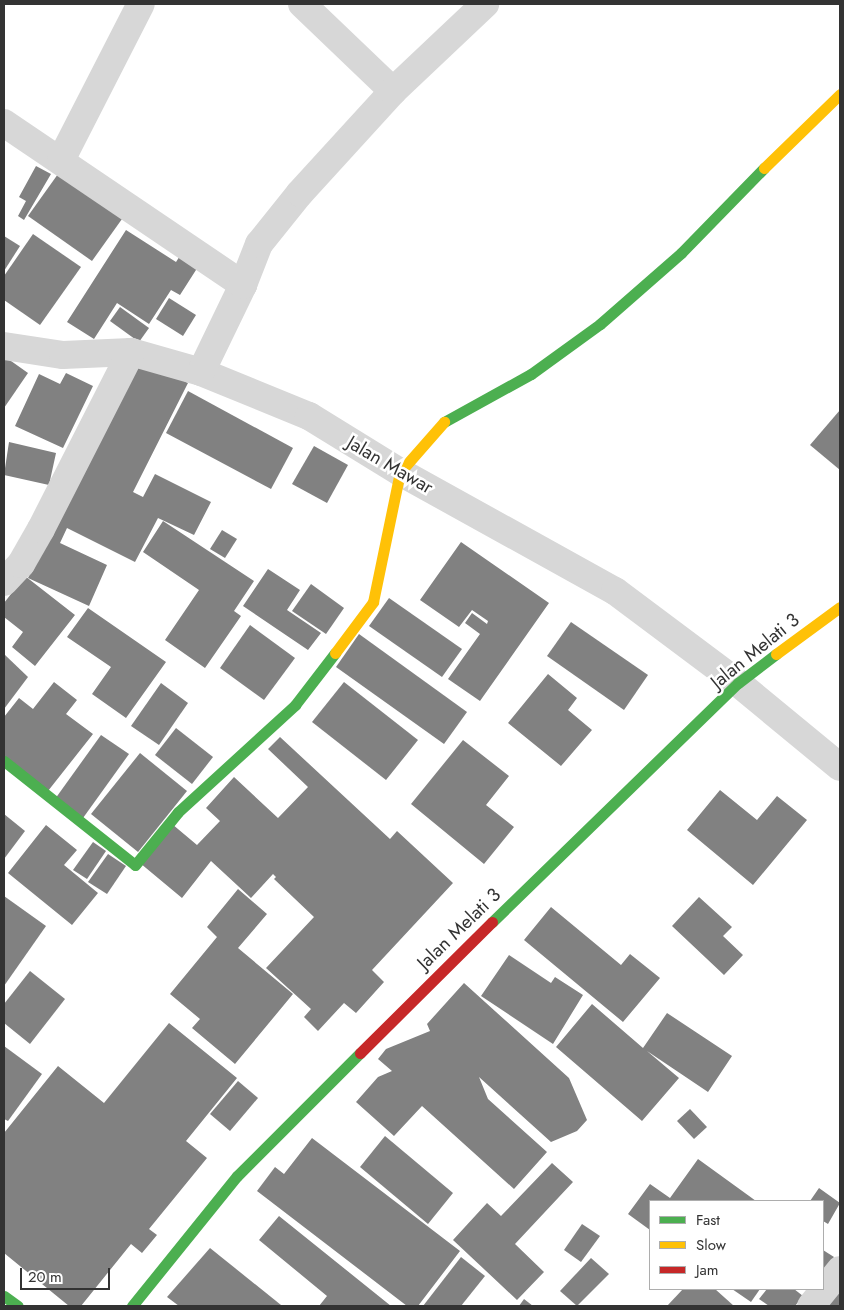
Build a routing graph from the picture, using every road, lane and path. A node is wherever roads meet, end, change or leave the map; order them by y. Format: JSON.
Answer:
{"nodes":[{"id":1,"x":142,"y":4,"type":"edge"},
{"id":2,"x":302,"y":4,"type":"edge"},
{"id":3,"x":485,"y":4,"type":"edge"},
{"id":4,"x":393,"y":91,"type":"junction"},
{"id":5,"x":840,"y":94,"type":"edge"},
{"id":6,"x":4,"y":123,"type":"edge"},
{"id":7,"x":61,"y":160,"type":"junction"},
{"id":8,"x":243,"y":285,"type":"junction"},
{"id":9,"x":4,"y":346,"type":"edge"},
{"id":10,"x":131,"y":352,"type":"junction"},
{"id":11,"x":201,"y":372,"type":"junction"},
{"id":12,"x":400,"y":472,"type":"junction"},
{"id":13,"x":4,"y":582,"type":"edge"},
{"id":14,"x":840,"y":607,"type":"edge"},
{"id":15,"x":738,"y":683,"type":"junction"},
{"id":16,"x":4,"y":761,"type":"edge"},
{"id":17,"x":840,"y":767,"type":"edge"},
{"id":18,"x":840,"y":1270,"type":"edge"},
{"id":19,"x":824,"y":1290,"type":"edge"},
{"id":20,"x":824,"y":1290,"type":"edge"},
{"id":21,"x":4,"y":1296,"type":"edge"},
{"id":22,"x":18,"y":1306,"type":"edge"},
{"id":23,"x":132,"y":1306,"type":"edge"},
{"id":24,"x":811,"y":1306,"type":"edge"}],
"edges":[{"from":1,"to":7,"type":"street"},
{"from":2,"to":4,"type":"street"},
{"from":3,"to":4,"type":"street"},
{"from":4,"to":8,"type":"street"},
{"from":5,"to":12,"type":"street"},
{"from":6,"to":7,"type":"street"},
{"from":7,"to":8,"type":"street"},
{"from":8,"to":11,"type":"street"},
{"from":9,"to":10,"type":"street","name":"Jalan Mawar"},
{"from":10,"to":11,"type":"street","name":"Jalan Mawar"},
{"from":10,"to":13,"type":"street"},
{"from":11,"to":12,"type":"street","name":"Jalan Mawar"},
{"from":12,"to":15,"type":"street","name":"Jalan Mawar"},
{"from":12,"to":16,"type":"street"},
{"from":14,"to":15,"type":"street","name":"Jalan Melati 3"},
{"from":15,"to":17,"type":"street","name":"Jalan Mawar"},
{"from":15,"to":23,"type":"street","name":"Jalan Melati 3"},
{"from":18,"to":20,"type":"street"},
{"from":19,"to":24,"type":"street"},
{"from":21,"to":22,"type":"street"}]}
